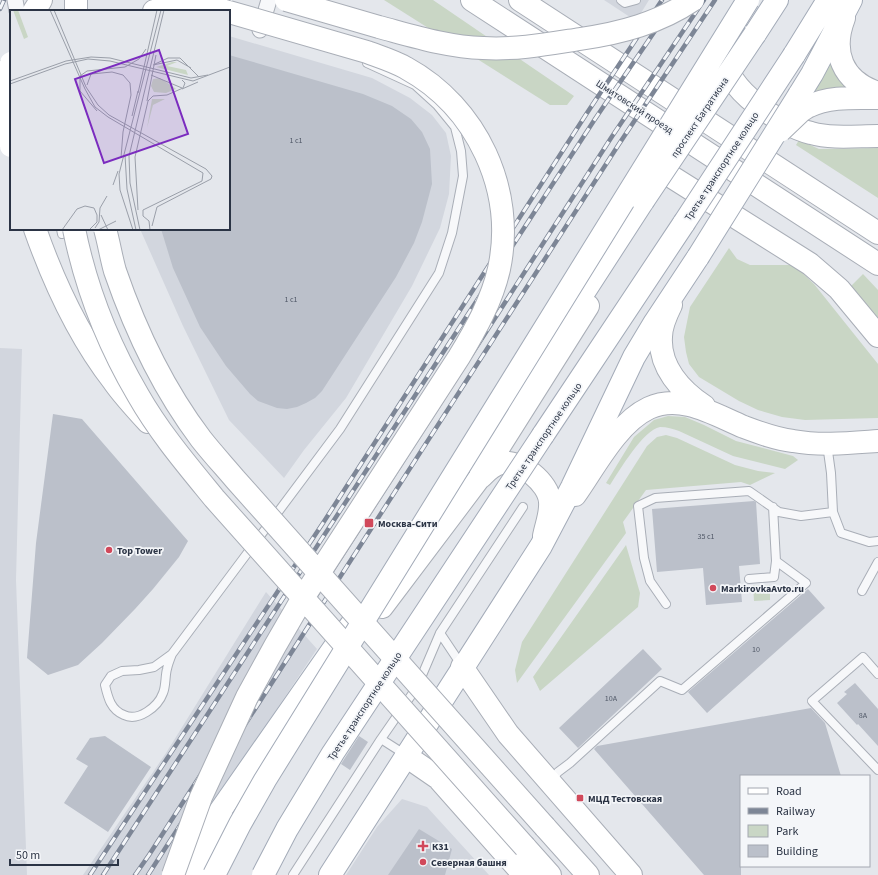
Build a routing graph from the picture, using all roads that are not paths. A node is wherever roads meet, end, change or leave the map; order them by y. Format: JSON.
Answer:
{"nodes":[{"id":1,"x":15,"y":0,"type":"edge"},
{"id":2,"x":41,"y":0,"type":"edge"},
{"id":3,"x":46,"y":0,"type":"edge"},
{"id":4,"x":269,"y":0,"type":"edge"},
{"id":5,"x":286,"y":0,"type":"edge"},
{"id":6,"x":472,"y":0,"type":"edge"},
{"id":7,"x":520,"y":0,"type":"edge"},
{"id":8,"x":621,"y":0,"type":"edge"},
{"id":9,"x":636,"y":0,"type":"edge"},
{"id":10,"x":694,"y":0,"type":"edge"},
{"id":11,"x":748,"y":0,"type":"edge"},
{"id":12,"x":755,"y":0,"type":"edge"},
{"id":13,"x":777,"y":0,"type":"edge"},
{"id":14,"x":789,"y":0,"type":"edge"},
{"id":15,"x":828,"y":0,"type":"edge"},
{"id":16,"x":852,"y":0,"type":"edge"},
{"id":17,"x":17,"y":10,"type":"edge"},
{"id":18,"x":35,"y":10,"type":"edge"},
{"id":19,"x":47,"y":10,"type":"edge"},
{"id":20,"x":158,"y":10,"type":"edge"},
{"id":21,"x":220,"y":10,"type":"edge"},
{"id":22,"x":230,"y":12,"type":"edge"},
{"id":23,"x":263,"y":31,"type":"dead end"},
{"id":24,"x":759,"y":36,"type":"junction"},
{"id":25,"x":362,"y":61,"type":"dead end"},
{"id":26,"x":10,"y":69,"type":"edge"},
{"id":27,"x":878,"y":93,"type":"edge"},
{"id":28,"x":878,"y":98,"type":"edge"},
{"id":29,"x":10,"y":101,"type":"edge"},
{"id":30,"x":803,"y":101,"type":"junction"},
{"id":31,"x":0,"y":102,"type":"edge"},
{"id":32,"x":878,"y":136,"type":"edge"},
{"id":33,"x":10,"y":141,"type":"edge"},
{"id":34,"x":646,"y":204,"type":"junction"},
{"id":35,"x":35,"y":230,"type":"edge"},
{"id":36,"x":105,"y":230,"type":"edge"},
{"id":37,"x":66,"y":231,"type":"edge"},
{"id":38,"x":878,"y":232,"type":"edge"},
{"id":39,"x":698,"y":257,"type":"junction"},
{"id":40,"x":878,"y":264,"type":"edge"},
{"id":41,"x":878,"y":336,"type":"edge"},
{"id":42,"x":731,"y":421,"type":"junction"},
{"id":43,"x":878,"y":441,"type":"edge"},
{"id":44,"x":827,"y":444,"type":"junction"},
{"id":45,"x":184,"y":462,"type":"junction"},
{"id":46,"x":480,"y":477,"type":"junction"},
{"id":47,"x":523,"y":507,"type":"dead end"},
{"id":48,"x":772,"y":507,"type":"junction"},
{"id":49,"x":834,"y":512,"type":"junction"},
{"id":50,"x":878,"y":541,"type":"edge"},
{"id":51,"x":541,"y":546,"type":"junction"},
{"id":52,"x":776,"y":561,"type":"junction"},
{"id":53,"x":878,"y":562,"type":"edge"},
{"id":54,"x":749,"y":578,"type":"dead end"},
{"id":55,"x":377,"y":591,"type":"junction"},
{"id":56,"x":862,"y":591,"type":"dead end"},
{"id":57,"x":666,"y":604,"type":"dead end"},
{"id":58,"x":440,"y":632,"type":"junction"},
{"id":59,"x":172,"y":654,"type":"junction"},
{"id":60,"x":462,"y":667,"type":"junction"},
{"id":61,"x":878,"y":674,"type":"edge"},
{"id":62,"x":381,"y":739,"type":"junction"},
{"id":63,"x":406,"y":756,"type":"junction"},
{"id":64,"x":878,"y":770,"type":"edge"},
{"id":65,"x":550,"y":782,"type":"junction"},
{"id":66,"x":222,"y":818,"type":"junction"},
{"id":67,"x":519,"y":873,"type":"edge"},
{"id":68,"x":173,"y":875,"type":"edge"},
{"id":69,"x":179,"y":875,"type":"edge"},
{"id":70,"x":190,"y":875,"type":"edge"},
{"id":71,"x":203,"y":875,"type":"edge"},
{"id":72,"x":214,"y":875,"type":"edge"},
{"id":73,"x":263,"y":875,"type":"edge"},
{"id":74,"x":293,"y":875,"type":"edge"},
{"id":75,"x":330,"y":875,"type":"edge"},
{"id":76,"x":550,"y":875,"type":"edge"},
{"id":77,"x":588,"y":875,"type":"edge"},
{"id":78,"x":631,"y":875,"type":"edge"}],
"edges":[{"from":1,"to":17,"type":"street"},
{"from":2,"to":18,"type":"main road"},
{"from":3,"to":19,"type":"main road"},
{"from":4,"to":23,"type":"street"},
{"from":5,"to":10,"type":"main road","bridge":true},
{"from":6,"to":40,"type":"main road","name":"Шмитовский проезд"},
{"from":7,"to":38,"type":"main road"},
{"from":8,"to":9,"type":"lane"},
{"from":11,"to":72,"type":"main road","bridge":true},
{"from":12,"to":32,"type":"main road"},
{"from":13,"to":24,"type":"main road"},
{"from":14,"to":24,"type":"main road"},
{"from":15,"to":73,"type":"main road","name":"Третье транспортное кольцо","bridge":true},
{"from":16,"to":27,"type":"main road"},
{"from":16,"to":30,"type":"main road"},
{"from":20,"to":21,"type":"main road"},
{"from":22,"to":68,"type":"main road","bridge":true},
{"from":24,"to":34,"type":"main road","name":"проспект Багратиона","bridge":true},
{"from":25,"to":59,"type":"lane"},
{"from":26,"to":33,"type":"main road","bridge":true},
{"from":28,"to":30,"type":"main road"},
{"from":29,"to":31,"type":"street"},
{"from":30,"to":39,"type":"main road","bridge":true},
{"from":34,"to":46,"type":"main road"},
{"from":34,"to":55,"type":"main road"},
{"from":35,"to":45,"type":"main road","bridge":true},
{"from":36,"to":77,"type":"main road","bridge":true},
{"from":37,"to":45,"type":"main road","bridge":true},
{"from":39,"to":42,"type":"main road"},
{"from":39,"to":51,"type":"main road"},
{"from":41,"to":55,"type":"main road"},
{"from":42,"to":44,"type":"main road"},
{"from":42,"to":51,"type":"main road"},
{"from":43,"to":44,"type":"main road"},
{"from":44,"to":49,"type":"lane"},
{"from":45,"to":76,"type":"main road","bridge":true},
{"from":46,"to":51,"type":"main road"},
{"from":46,"to":66,"type":"main road"},
{"from":47,"to":58,"type":"lane"},
{"from":48,"to":49,"type":"lane"},
{"from":48,"to":52,"type":"lane"},
{"from":48,"to":57,"type":"lane"},
{"from":49,"to":50,"type":"lane"},
{"from":51,"to":60,"type":"main road"},
{"from":52,"to":54,"type":"lane"},
{"from":52,"to":65,"type":"lane"},
{"from":53,"to":56,"type":"lane"},
{"from":55,"to":66,"type":"main road"},
{"from":58,"to":60,"type":"lane"},
{"from":58,"to":62,"type":"lane"},
{"from":59,"to":59,"type":"lane"},
{"from":60,"to":63,"type":"main road"},
{"from":60,"to":65,"type":"main road"},
{"from":61,"to":64,"type":"lane"},
{"from":62,"to":63,"type":"lane"},
{"from":62,"to":74,"type":"lane"},
{"from":63,"to":67,"type":"main road"},
{"from":63,"to":75,"type":"main road"},
{"from":65,"to":78,"type":"main road"},
{"from":66,"to":69,"type":"main road"},
{"from":66,"to":70,"type":"main road"},
{"from":66,"to":71,"type":"main road"}]}
